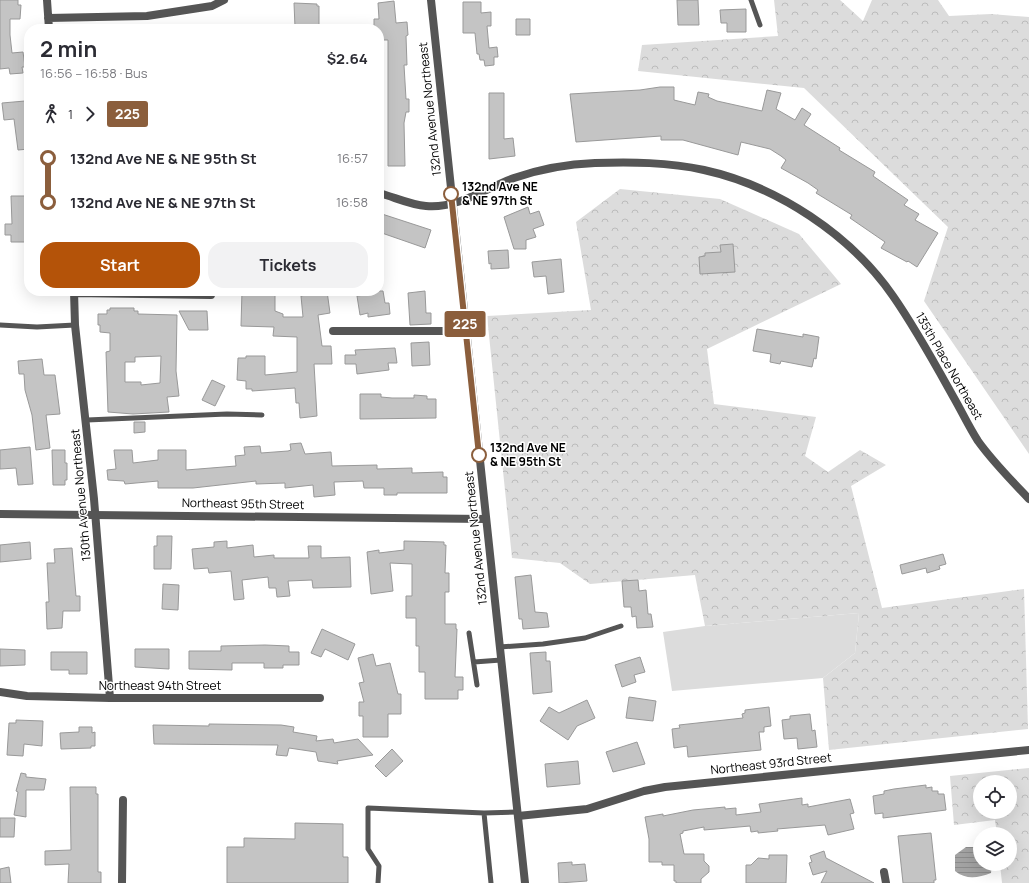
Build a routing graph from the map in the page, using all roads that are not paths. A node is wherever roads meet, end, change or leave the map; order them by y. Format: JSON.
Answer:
{"nodes":[{"id":1,"x":47,"y":0,"type":"edge"},
{"id":2,"x":224,"y":0,"type":"edge"},
{"id":3,"x":431,"y":0,"type":"edge"},
{"id":4,"x":751,"y":0,"type":"edge"},
{"id":5,"x":48,"y":18,"type":"junction"},
{"id":6,"x":49,"y":24,"type":"edge"},
{"id":7,"x":760,"y":25,"type":"dead end"},
{"id":8,"x":384,"y":194,"type":"edge"},
{"id":9,"x":452,"y":204,"type":"junction"},
{"id":10,"x":74,"y":296,"type":"edge"},
{"id":11,"x":0,"y":325,"type":"edge"},
{"id":12,"x":76,"y":325,"type":"junction"},
{"id":13,"x":333,"y":331,"type":"dead end"},
{"id":14,"x":465,"y":331,"type":"junction"},
{"id":15,"x":262,"y":415,"type":"dead end"},
{"id":16,"x":87,"y":420,"type":"junction"},
{"id":17,"x":1029,"y":499,"type":"edge"},
{"id":18,"x":0,"y":514,"type":"edge"},
{"id":19,"x":95,"y":515,"type":"junction"},
{"id":20,"x":485,"y":519,"type":"junction"},
{"id":21,"x":621,"y":626,"type":"dead end"},
{"id":22,"x":469,"y":633,"type":"dead end"},
{"id":23,"x":499,"y":647,"type":"junction"},
{"id":24,"x":501,"y":660,"type":"junction"},
{"id":25,"x":474,"y":662,"type":"junction"},
{"id":26,"x":477,"y":685,"type":"dead end"},
{"id":27,"x":0,"y":692,"type":"edge"},
{"id":28,"x":110,"y":698,"type":"junction"},
{"id":29,"x":320,"y":698,"type":"dead end"},
{"id":30,"x":1029,"y":750,"type":"edge"},
{"id":31,"x":122,"y":800,"type":"dead end"},
{"id":32,"x":484,"y":813,"type":"junction"},
{"id":33,"x":518,"y":814,"type":"junction"},
{"id":34,"x":884,"y":872,"type":"dead end"},
{"id":35,"x":122,"y":883,"type":"edge"},
{"id":36,"x":378,"y":883,"type":"edge"},
{"id":37,"x":491,"y":883,"type":"edge"},
{"id":38,"x":525,"y":883,"type":"edge"},
{"id":39,"x":886,"y":883,"type":"edge"}],
"edges":[{"from":1,"to":5,"type":"street"},
{"from":2,"to":5,"type":"street"},
{"from":3,"to":9,"type":"street","name":"132nd Avenue Northeast"},
{"from":4,"to":7,"type":"lane"},
{"from":5,"to":6,"type":"street"},
{"from":8,"to":9,"type":"street","name":"135th Place Northeast"},
{"from":9,"to":14,"type":"street","name":"132nd Avenue Northeast"},
{"from":9,"to":17,"type":"street","name":"135th Place Northeast"},
{"from":10,"to":12,"type":"street","name":"130th Avenue Northeast"},
{"from":11,"to":12,"type":"lane"},
{"from":12,"to":16,"type":"street","name":"130th Avenue Northeast"},
{"from":13,"to":14,"type":"street"},
{"from":14,"to":20,"type":"street","name":"132nd Avenue Northeast"},
{"from":15,"to":16,"type":"lane"},
{"from":16,"to":19,"type":"street","name":"130th Avenue Northeast"},
{"from":18,"to":19,"type":"street","name":"Northeast 95th Street"},
{"from":19,"to":20,"type":"street","name":"Northeast 95th Street"},
{"from":19,"to":28,"type":"street","name":"130th Avenue Northeast"},
{"from":20,"to":23,"type":"street","name":"132nd Avenue Northeast"},
{"from":21,"to":23,"type":"lane"},
{"from":22,"to":25,"type":"lane"},
{"from":23,"to":24,"type":"street","name":"132nd Avenue Northeast"},
{"from":24,"to":25,"type":"lane"},
{"from":24,"to":33,"type":"street","name":"132nd Avenue Northeast"},
{"from":25,"to":26,"type":"lane"},
{"from":27,"to":28,"type":"street","name":"Northeast 94th Street"},
{"from":28,"to":29,"type":"street","name":"Northeast 94th Street"},
{"from":30,"to":33,"type":"street","name":"Northeast 93rd Street"},
{"from":31,"to":35,"type":"street"},
{"from":32,"to":33,"type":"lane"},
{"from":32,"to":36,"type":"lane"},
{"from":32,"to":37,"type":"lane"},
{"from":33,"to":38,"type":"street","name":"132nd Avenue Northeast"},
{"from":34,"to":39,"type":"street"}]}
